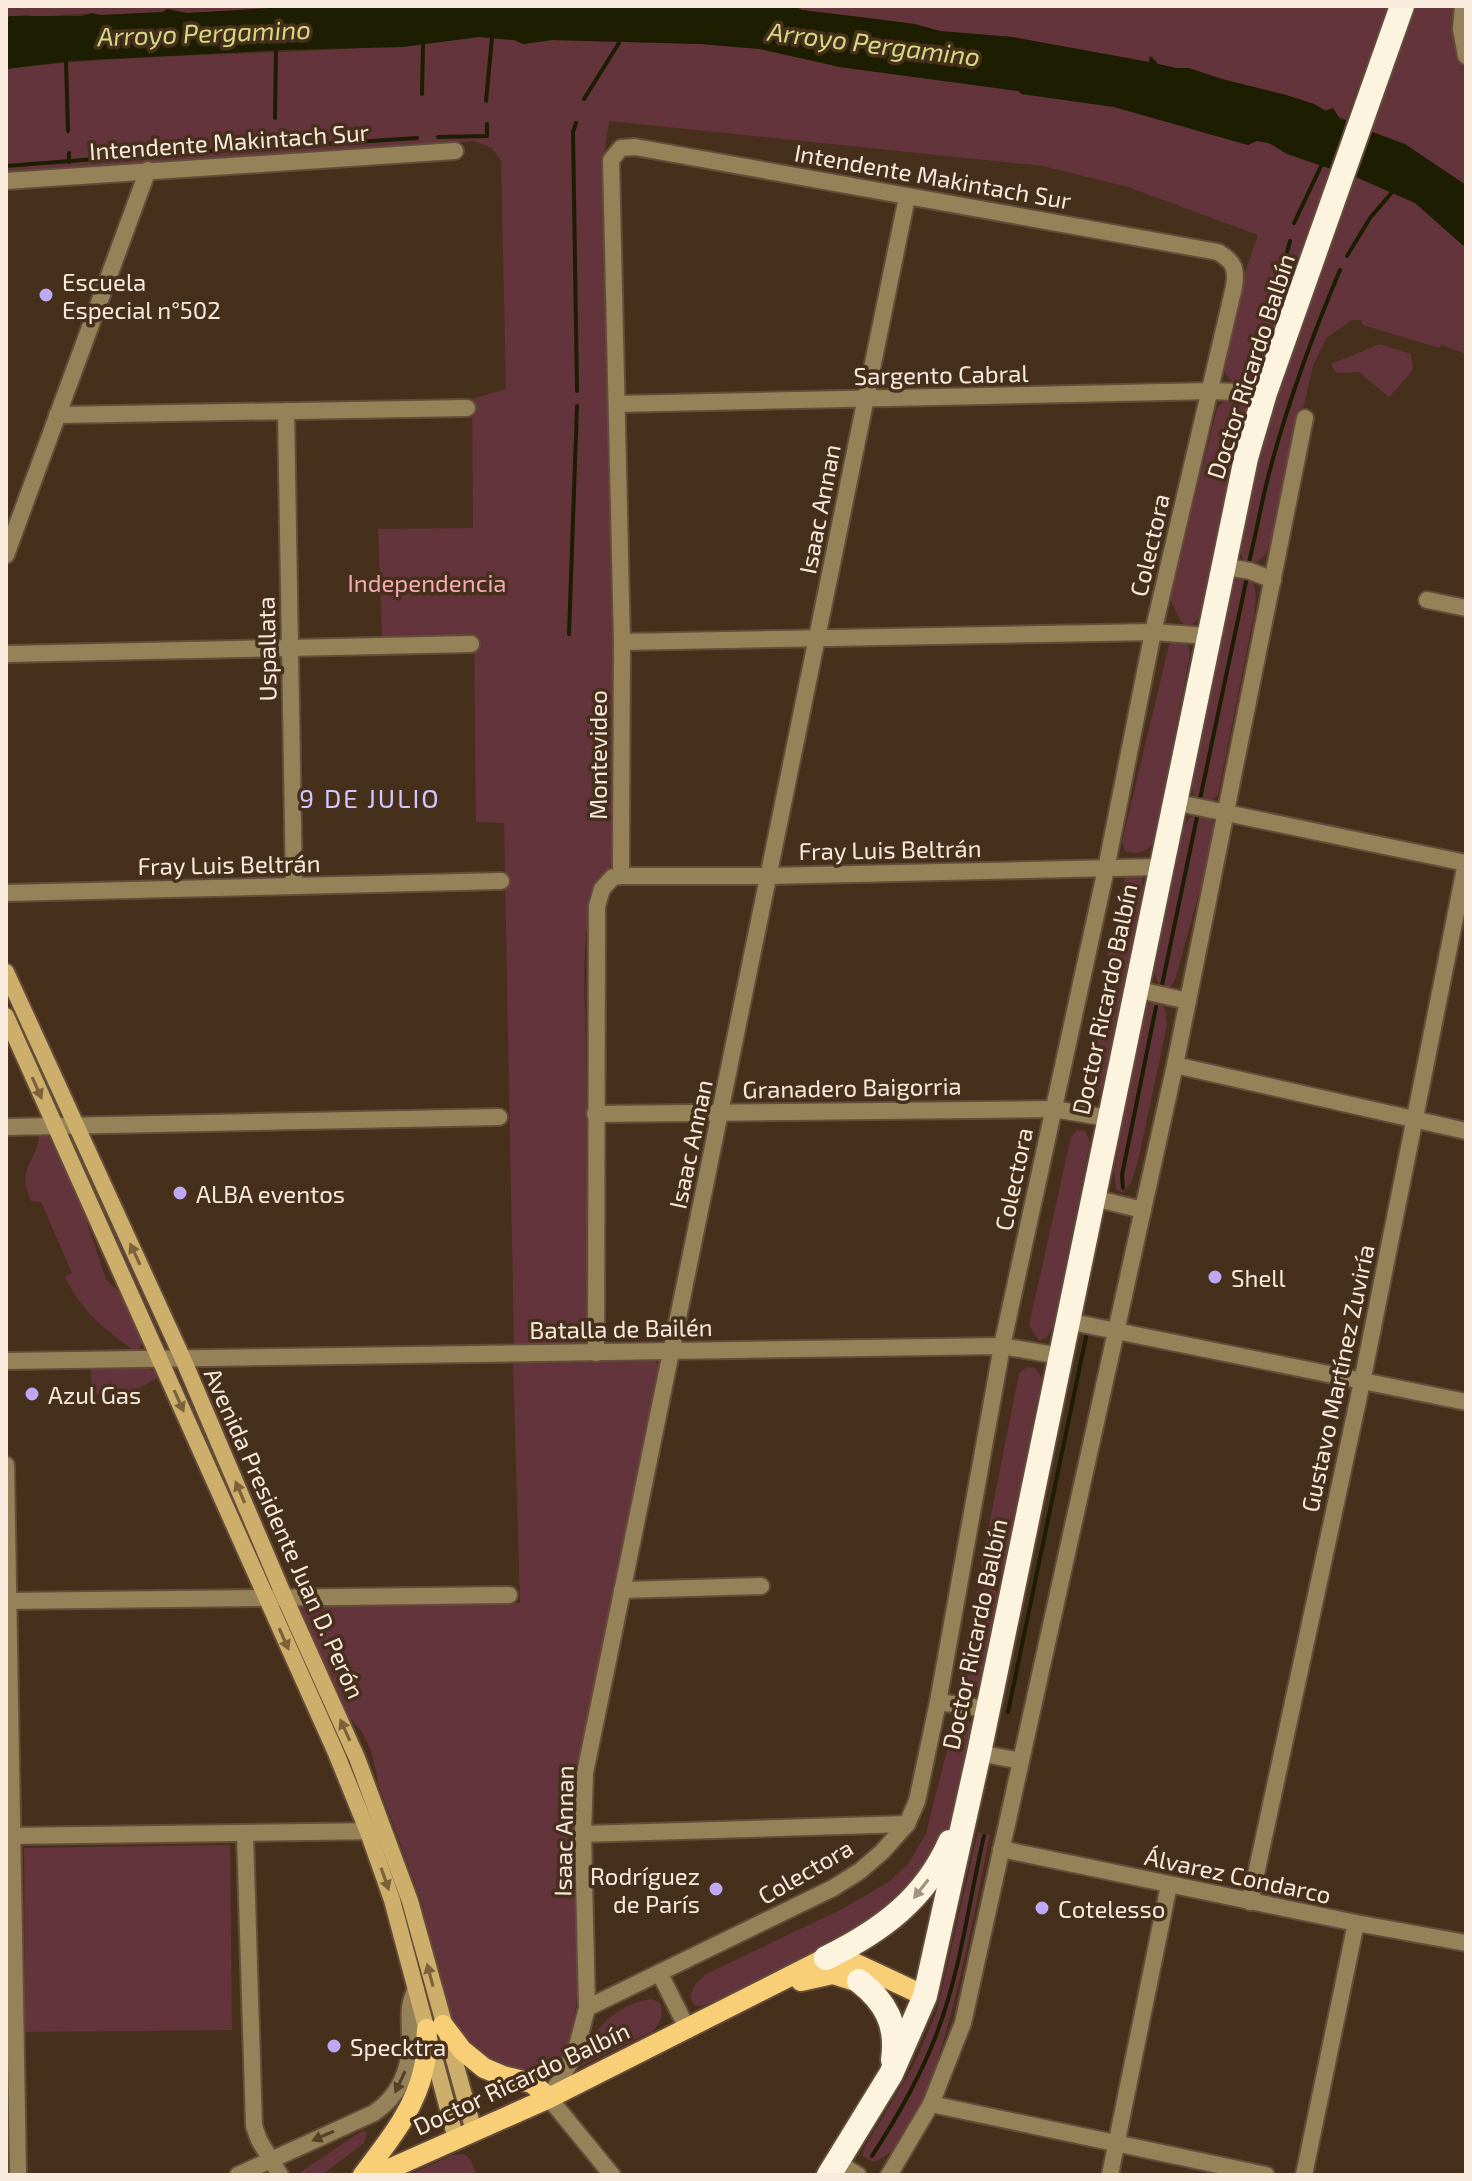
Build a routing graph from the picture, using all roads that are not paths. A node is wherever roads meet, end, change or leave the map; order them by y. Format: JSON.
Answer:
{"nodes":[{"id":1,"x":1402,"y":6,"type":"edge"},
{"id":2,"x":1463,"y":6,"type":"edge"},
{"id":3,"x":1466,"y":56,"type":"edge"},
{"id":4,"x":621,"y":148,"type":"joint"},
{"id":5,"x":455,"y":151,"type":"dead end"},
{"id":6,"x":148,"y":170,"type":"junction"},
{"id":7,"x":6,"y":181,"type":"edge"},
{"id":8,"x":907,"y":197,"type":"junction"},
{"id":9,"x":1233,"y":261,"type":"joint"},
{"id":10,"x":1211,"y":391,"type":"junction"},
{"id":11,"x":1265,"y":393,"type":"junction"},
{"id":12,"x":865,"y":400,"type":"junction"},
{"id":13,"x":617,"y":404,"type":"junction"},
{"id":14,"x":467,"y":408,"type":"dead end"},
{"id":15,"x":286,"y":411,"type":"junction"},
{"id":16,"x":57,"y":415,"type":"junction"},
{"id":17,"x":1305,"y":418,"type":"dead end"},
{"id":18,"x":6,"y":555,"type":"edge"},
{"id":19,"x":1222,"y":566,"type":"junction"},
{"id":20,"x":1273,"y":580,"type":"junction"},
{"id":21,"x":1427,"y":600,"type":"dead end"},
{"id":22,"x":1466,"y":608,"type":"edge"},
{"id":23,"x":1153,"y":632,"type":"junction"},
{"id":24,"x":1208,"y":636,"type":"junction"},
{"id":25,"x":818,"y":638,"type":"junction"},
{"id":26,"x":622,"y":642,"type":"junction"},
{"id":27,"x":471,"y":644,"type":"dead end"},
{"id":28,"x":290,"y":648,"type":"junction"},
{"id":29,"x":6,"y":654,"type":"edge"},
{"id":30,"x":1174,"y":802,"type":"junction"},
{"id":31,"x":1227,"y":813,"type":"junction"},
{"id":32,"x":1466,"y":863,"type":"edge"},
{"id":33,"x":1160,"y":867,"type":"junction"},
{"id":34,"x":1106,"y":869,"type":"junction"},
{"id":35,"x":621,"y":876,"type":"junction"},
{"id":36,"x":769,"y":876,"type":"junction"},
{"id":37,"x":501,"y":881,"type":"dead end"},
{"id":38,"x":294,"y":886,"type":"junction"},
{"id":39,"x":6,"y":893,"type":"edge"},
{"id":40,"x":6,"y":972,"type":"edge"},
{"id":41,"x":1135,"y":989,"type":"junction"},
{"id":42,"x":1188,"y":1001,"type":"junction"},
{"id":43,"x":6,"y":1016,"type":"edge"},
{"id":44,"x":1175,"y":1065,"type":"junction"},
{"id":45,"x":1053,"y":1109,"type":"junction"},
{"id":46,"x":721,"y":1112,"type":"junction"},
{"id":47,"x":595,"y":1114,"type":"junction"},
{"id":48,"x":499,"y":1117,"type":"dead end"},
{"id":49,"x":1108,"y":1118,"type":"junction"},
{"id":50,"x":1414,"y":1120,"type":"junction"},
{"id":51,"x":55,"y":1126,"type":"junction"},
{"id":52,"x":76,"y":1126,"type":"junction"},
{"id":53,"x":6,"y":1127,"type":"edge"},
{"id":54,"x":1466,"y":1131,"type":"edge"},
{"id":55,"x":1093,"y":1198,"type":"junction"},
{"id":56,"x":1143,"y":1210,"type":"junction"},
{"id":57,"x":1067,"y":1321,"type":"junction"},
{"id":58,"x":1117,"y":1332,"type":"junction"},
{"id":59,"x":1002,"y":1346,"type":"junction"},
{"id":60,"x":672,"y":1351,"type":"junction"},
{"id":61,"x":596,"y":1353,"type":"junction"},
{"id":62,"x":1060,"y":1356,"type":"junction"},
{"id":63,"x":161,"y":1359,"type":"junction"},
{"id":64,"x":183,"y":1359,"type":"junction"},
{"id":65,"x":6,"y":1361,"type":"edge"},
{"id":66,"x":1362,"y":1382,"type":"junction"},
{"id":67,"x":1466,"y":1402,"type":"edge"},
{"id":68,"x":6,"y":1465,"type":"edge"},
{"id":69,"x":761,"y":1586,"type":"dead end"},
{"id":70,"x":622,"y":1590,"type":"junction"},
{"id":71,"x":509,"y":1595,"type":"dead end"},
{"id":72,"x":265,"y":1596,"type":"junction"},
{"id":73,"x":284,"y":1596,"type":"junction"},
{"id":74,"x":7,"y":1601,"type":"edge"},
{"id":75,"x":938,"y":1702,"type":"junction"},
{"id":76,"x":988,"y":1709,"type":"junction"},
{"id":77,"x":979,"y":1753,"type":"junction"},
{"id":78,"x":1021,"y":1761,"type":"junction"},
{"id":79,"x":969,"y":1795,"type":"junction"},
{"id":80,"x":907,"y":1824,"type":"junction"},
{"id":81,"x":386,"y":1831,"type":"junction"},
{"id":82,"x":368,"y":1832,"type":"junction"},
{"id":83,"x":245,"y":1834,"type":"junction"},
{"id":84,"x":583,"y":1834,"type":"junction"},
{"id":85,"x":10,"y":1836,"type":"edge"},
{"id":86,"x":1001,"y":1849,"type":"junction"},
{"id":87,"x":1169,"y":1885,"type":"junction"},
{"id":88,"x":1250,"y":1902,"type":"junction"},
{"id":89,"x":1356,"y":1923,"type":"junction"},
{"id":90,"x":1466,"y":1943,"type":"edge"},
{"id":91,"x":826,"y":1958,"type":"junction"},
{"id":92,"x":660,"y":1974,"type":"junction"},
{"id":93,"x":859,"y":1981,"type":"junction"},
{"id":94,"x":416,"y":1989,"type":"junction"},
{"id":95,"x":924,"y":2001,"type":"junction"},
{"id":96,"x":587,"y":2008,"type":"junction"},
{"id":97,"x":435,"y":2027,"type":"junction"},
{"id":98,"x":688,"y":2030,"type":"junction"},
{"id":99,"x":891,"y":2074,"type":"junction"},
{"id":100,"x":549,"y":2098,"type":"junction"},
{"id":101,"x":931,"y":2104,"type":"junction"},
{"id":102,"x":465,"y":2135,"type":"junction"},
{"id":103,"x":1116,"y":2144,"type":"junction"},
{"id":104,"x":271,"y":2160,"type":"junction"},
{"id":105,"x":842,"y":2171,"type":"edge"},
{"id":106,"x":18,"y":2175,"type":"edge"},
{"id":107,"x":238,"y":2175,"type":"edge"},
{"id":108,"x":280,"y":2175,"type":"edge"},
{"id":109,"x":363,"y":2175,"type":"edge"},
{"id":110,"x":376,"y":2175,"type":"edge"},
{"id":111,"x":612,"y":2175,"type":"edge"},
{"id":112,"x":889,"y":2175,"type":"edge"},
{"id":113,"x":1110,"y":2175,"type":"edge"},
{"id":114,"x":1266,"y":2175,"type":"edge"},
{"id":115,"x":1304,"y":2175,"type":"edge"}],
"edges":[{"from":1,"to":11,"type":"highway","name":"Doctor Ricardo Balbín"},
{"from":2,"to":3,"type":"street"},
{"from":4,"to":8,"type":"street","name":"Intendente Makintach Sur"},
{"from":4,"to":13,"type":"street","name":"Montevideo"},
{"from":5,"to":6,"type":"street","name":"Intendente Makintach Sur"},
{"from":6,"to":7,"type":"street","name":"Intendente Makintach Sur"},
{"from":6,"to":16,"type":"street"},
{"from":8,"to":9,"type":"street","name":"Intendente Makintach Sur"},
{"from":8,"to":12,"type":"street","name":"Isaac Annan"},
{"from":9,"to":10,"type":"street","name":"Colectora"},
{"from":10,"to":11,"type":"street","name":"Sargento Cabral"},
{"from":10,"to":12,"type":"street","name":"Sargento Cabral"},
{"from":10,"to":23,"type":"street","name":"Colectora"},
{"from":11,"to":19,"type":"highway","name":"Doctor Ricardo Balbín"},
{"from":12,"to":13,"type":"street","name":"Sargento Cabral"},
{"from":12,"to":25,"type":"street","name":"Isaac Annan"},
{"from":13,"to":26,"type":"street","name":"Montevideo"},
{"from":14,"to":15,"type":"street"},
{"from":15,"to":16,"type":"street"},
{"from":15,"to":28,"type":"street","name":"Uspallata"},
{"from":16,"to":18,"type":"street"},
{"from":17,"to":20,"type":"street"},
{"from":19,"to":20,"type":"street"},
{"from":19,"to":24,"type":"highway","name":"Doctor Ricardo Balbín"},
{"from":20,"to":31,"type":"street"},
{"from":21,"to":22,"type":"street"},
{"from":23,"to":24,"type":"street"},
{"from":23,"to":25,"type":"street"},
{"from":23,"to":34,"type":"street","name":"Colectora"},
{"from":24,"to":30,"type":"highway","name":"Doctor Ricardo Balbín"},
{"from":25,"to":26,"type":"street"},
{"from":25,"to":36,"type":"street","name":"Isaac Annan"},
{"from":26,"to":35,"type":"street","name":"Montevideo"},
{"from":27,"to":28,"type":"street"},
{"from":28,"to":29,"type":"street"},
{"from":28,"to":38,"type":"street","name":"Uspallata"},
{"from":30,"to":31,"type":"street"},
{"from":30,"to":33,"type":"highway","name":"Doctor Ricardo Balbín"},
{"from":31,"to":32,"type":"street"},
{"from":31,"to":42,"type":"street"},
{"from":32,"to":50,"type":"street","name":"Gustavo Martínez Zuviría"},
{"from":33,"to":34,"type":"street","name":"Fray Luis Beltrán"},
{"from":33,"to":41,"type":"highway","name":"Doctor Ricardo Balbín"},
{"from":34,"to":36,"type":"street","name":"Fray Luis Beltrán"},
{"from":34,"to":45,"type":"street","name":"Colectora"},
{"from":35,"to":36,"type":"street","name":"Fray Luis Beltrán"},
{"from":35,"to":47,"type":"street"},
{"from":36,"to":46,"type":"street","name":"Isaac Annan"},
{"from":37,"to":38,"type":"street","name":"Fray Luis Beltrán"},
{"from":38,"to":39,"type":"street","name":"Fray Luis Beltrán"},
{"from":40,"to":52,"type":"main road","name":"Avenida Presidente Juan D. Perón"},
{"from":41,"to":42,"type":"street"},
{"from":41,"to":49,"type":"highway","name":"Doctor Ricardo Balbín"},
{"from":42,"to":44,"type":"street"},
{"from":43,"to":51,"type":"main road","name":"Avenida Presidente Juan D. Perón","one_way":true},
{"from":44,"to":50,"type":"street"},
{"from":44,"to":56,"type":"street"},
{"from":45,"to":46,"type":"street","name":"Granadero Baigorria"},
{"from":45,"to":49,"type":"street","name":"Granadero Baigorria"},
{"from":45,"to":59,"type":"street","name":"Colectora"},
{"from":46,"to":47,"type":"street","name":"Granadero Baigorria"},
{"from":46,"to":60,"type":"street","name":"Isaac Annan"},
{"from":47,"to":61,"type":"street"},
{"from":48,"to":52,"type":"street"},
{"from":49,"to":55,"type":"highway","name":"Doctor Ricardo Balbín"},
{"from":50,"to":54,"type":"street"},
{"from":50,"to":66,"type":"street","name":"Gustavo Martínez Zuviría"},
{"from":51,"to":52,"type":"street"},
{"from":51,"to":53,"type":"street"},
{"from":51,"to":63,"type":"main road","name":"Avenida Presidente Juan D. Perón"},
{"from":64,"to":52,"type":"main road","name":"Avenida Presidente Juan D. Perón","one_way":true},
{"from":55,"to":56,"type":"street"},
{"from":55,"to":57,"type":"highway","name":"Doctor Ricardo Balbín"},
{"from":56,"to":58,"type":"street"},
{"from":57,"to":58,"type":"street"},
{"from":57,"to":62,"type":"highway","name":"Doctor Ricardo Balbín"},
{"from":58,"to":66,"type":"street"},
{"from":58,"to":78,"type":"street"},
{"from":59,"to":60,"type":"street","name":"Batalla de Bailén"},
{"from":59,"to":62,"type":"street","name":"Batalla de Bailén"},
{"from":59,"to":75,"type":"street","name":"Colectora"},
{"from":60,"to":61,"type":"street","name":"Batalla de Bailén"},
{"from":60,"to":70,"type":"street","name":"Isaac Annan"},
{"from":61,"to":64,"type":"street","name":"Batalla de Bailén"},
{"from":62,"to":76,"type":"highway","name":"Doctor Ricardo Balbín"},
{"from":63,"to":64,"type":"street","name":"Batalla de Bailén"},
{"from":63,"to":65,"type":"street","name":"Batalla de Bailén"},
{"from":63,"to":72,"type":"main road","name":"Avenida Presidente Juan D. Perón","one_way":true},
{"from":73,"to":64,"type":"main road","name":"Avenida Presidente Juan D. Perón","one_way":true},
{"from":66,"to":67,"type":"street"},
{"from":66,"to":88,"type":"street","name":"Gustavo Martínez Zuviría"},
{"from":68,"to":74,"type":"street"},
{"from":69,"to":70,"type":"street"},
{"from":70,"to":84,"type":"street","name":"Isaac Annan"},
{"from":71,"to":73,"type":"street"},
{"from":72,"to":73,"type":"street"},
{"from":72,"to":74,"type":"street"},
{"from":72,"to":82,"type":"main road","name":"Avenida Presidente Juan D. Perón","one_way":true},
{"from":81,"to":73,"type":"main road","name":"Avenida Presidente Juan D. Perón","one_way":true},
{"from":74,"to":85,"type":"street"},
{"from":75,"to":76,"type":"street"},
{"from":75,"to":80,"type":"street","name":"Colectora"},
{"from":76,"to":77,"type":"highway","name":"Doctor Ricardo Balbín"},
{"from":77,"to":78,"type":"street"},
{"from":77,"to":79,"type":"highway","name":"Doctor Ricardo Balbín"},
{"from":78,"to":86,"type":"street"},
{"from":79,"to":91,"type":"highway","one_way":true},
{"from":79,"to":95,"type":"highway"},
{"from":80,"to":84,"type":"street"},
{"from":80,"to":92,"type":"street","name":"Colectora"},
{"from":81,"to":82,"type":"street"},
{"from":97,"to":81,"type":"main road","name":"Avenida Presidente Juan D. Perón","one_way":true},
{"from":82,"to":83,"type":"street"},
{"from":82,"to":94,"type":"main road","name":"Avenida Presidente Juan D. Perón","one_way":true},
{"from":83,"to":85,"type":"street"},
{"from":83,"to":104,"type":"street"},
{"from":84,"to":96,"type":"street","name":"Isaac Annan"},
{"from":85,"to":106,"type":"street"},
{"from":86,"to":87,"type":"street","name":"Álvarez Condarco"},
{"from":86,"to":101,"type":"street"},
{"from":87,"to":88,"type":"street","name":"Álvarez Condarco"},
{"from":87,"to":103,"type":"street"},
{"from":88,"to":89,"type":"street","name":"Álvarez Condarco"},
{"from":89,"to":90,"type":"street","name":"Álvarez Condarco"},
{"from":89,"to":115,"type":"street"},
{"from":91,"to":95,"type":"main road"},
{"from":91,"to":98,"type":"main road","name":"Doctor Ricardo Balbín"},
{"from":92,"to":96,"type":"street","name":"Colectora"},
{"from":92,"to":98,"type":"street"},
{"from":93,"to":95,"type":"main road","name":"Doctor Ricardo Balbín"},
{"from":93,"to":98,"type":"main road","name":"Doctor Ricardo Balbín"},
{"from":93,"to":99,"type":"highway"},
{"from":94,"to":97,"type":"main road","name":"Avenida Presidente Juan D. Perón"},
{"from":94,"to":104,"type":"street","one_way":true},
{"from":95,"to":99,"type":"highway"},
{"from":96,"to":100,"type":"street","name":"Isaac Annan"},
{"from":97,"to":100,"type":"main road"},
{"from":97,"to":102,"type":"main road","name":"Avenida Presidente Juan D. Perón"},
{"from":97,"to":109,"type":"main road"},
{"from":98,"to":100,"type":"main road","name":"Doctor Ricardo Balbín"},
{"from":99,"to":105,"type":"highway"},
{"from":100,"to":102,"type":"main road","name":"Doctor Ricardo Balbín"},
{"from":100,"to":111,"type":"street"},
{"from":101,"to":103,"type":"street"},
{"from":101,"to":112,"type":"street"},
{"from":102,"to":110,"type":"main road","name":"Doctor Ricardo Balbín"},
{"from":103,"to":113,"type":"street"},
{"from":103,"to":114,"type":"street"},
{"from":104,"to":107,"type":"street"},
{"from":104,"to":108,"type":"street"}]}
